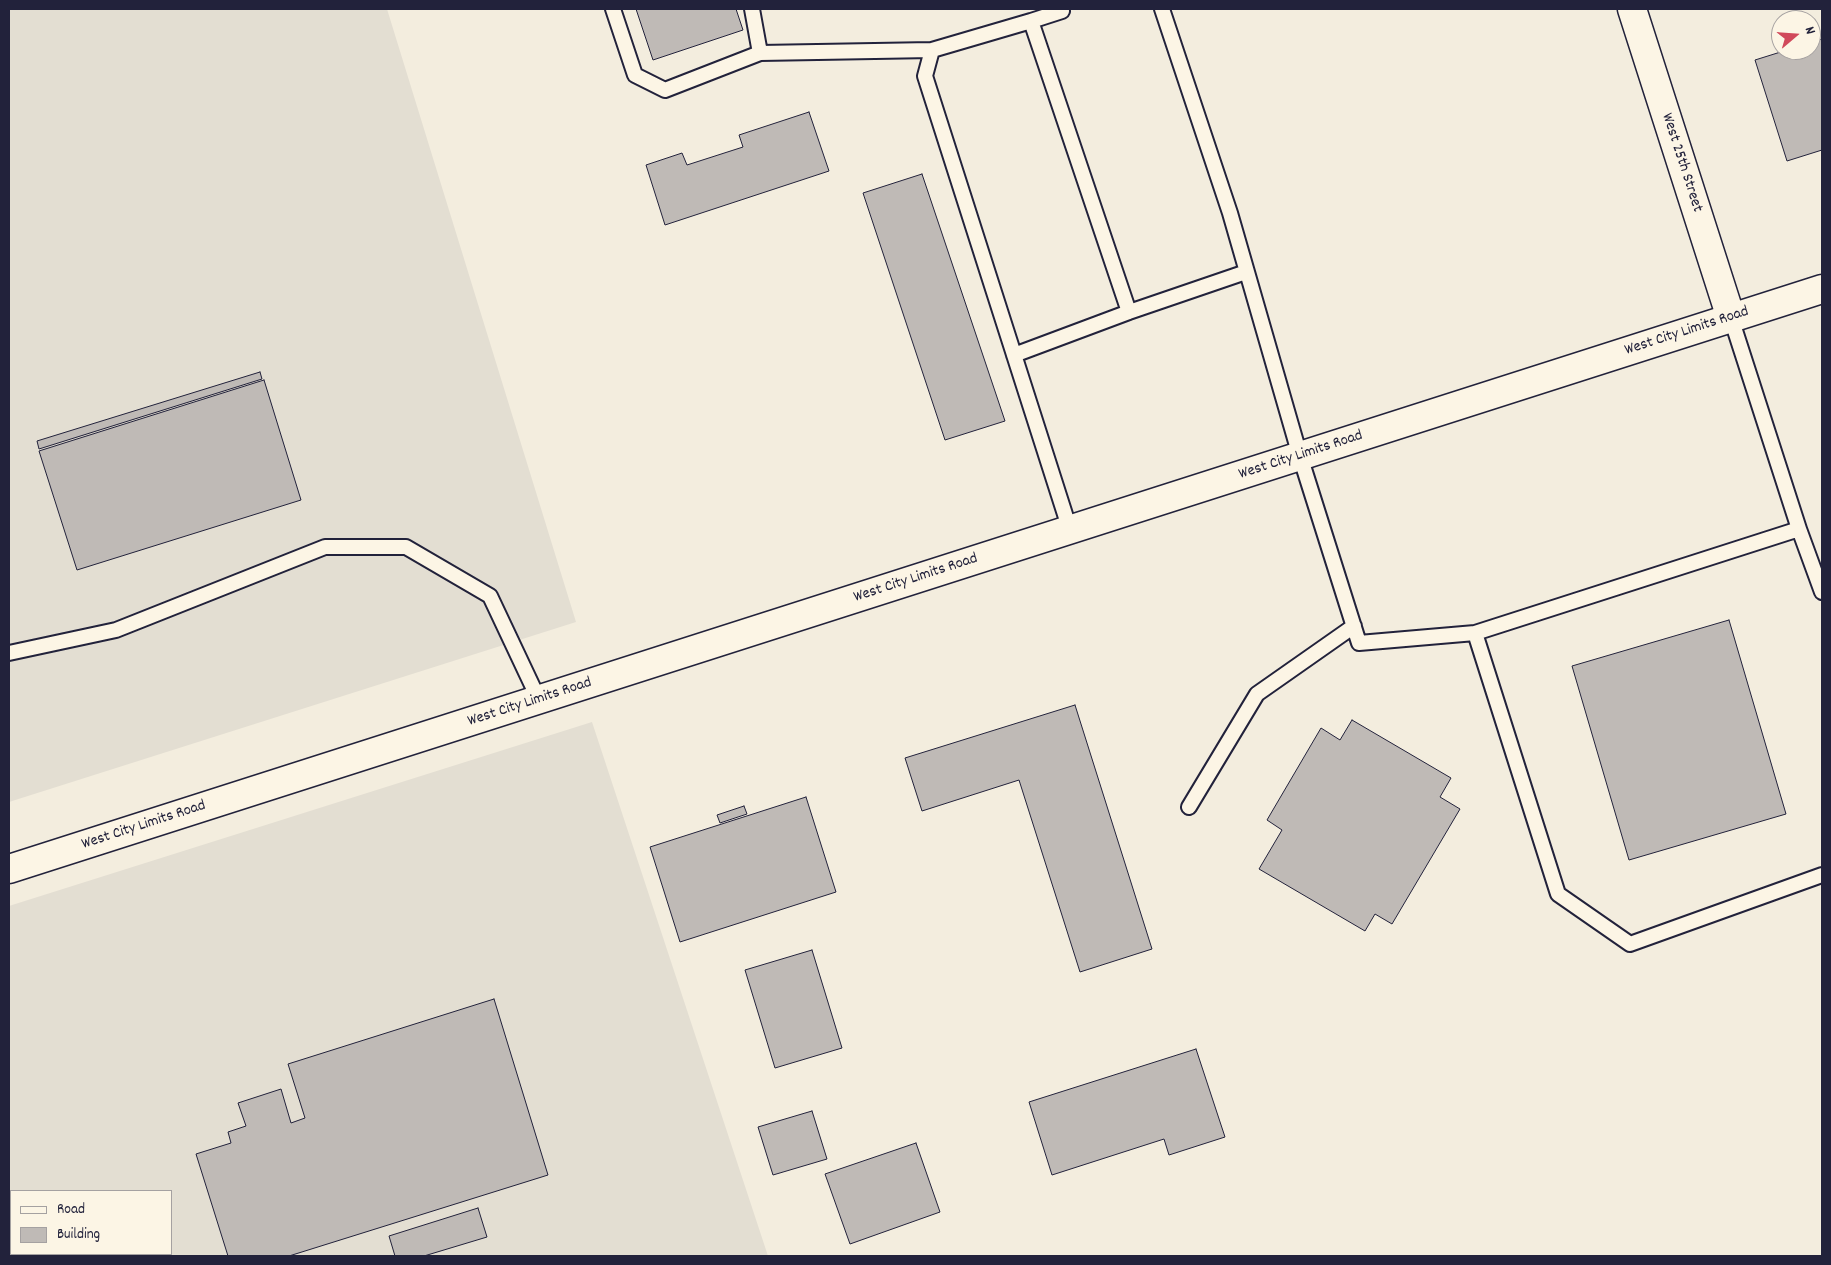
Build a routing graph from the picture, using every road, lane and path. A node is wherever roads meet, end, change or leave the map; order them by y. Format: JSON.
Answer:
{"nodes":[{"id":1,"x":613,"y":9,"type":"edge"},
{"id":2,"x":752,"y":9,"type":"edge"},
{"id":3,"x":1064,"y":9,"type":"edge"},
{"id":4,"x":1162,"y":9,"type":"edge"},
{"id":5,"x":1638,"y":10,"type":"edge"},
{"id":6,"x":1031,"y":21,"type":"junction"},
{"id":7,"x":932,"y":50,"type":"junction"},
{"id":8,"x":760,"y":53,"type":"junction"},
{"id":9,"x":1246,"y":272,"type":"junction"},
{"id":10,"x":1822,"y":289,"type":"edge"},
{"id":11,"x":1128,"y":312,"type":"junction"},
{"id":12,"x":1731,"y":318,"type":"junction"},
{"id":13,"x":1014,"y":355,"type":"junction"},
{"id":14,"x":1300,"y":456,"type":"junction"},
{"id":15,"x":1799,"y":529,"type":"junction"},
{"id":16,"x":1070,"y":530,"type":"junction"},
{"id":17,"x":1822,"y":592,"type":"edge"},
{"id":18,"x":1354,"y":626,"type":"junction"},
{"id":19,"x":1475,"y":633,"type":"junction"},
{"id":20,"x":9,"y":652,"type":"edge"},
{"id":21,"x":539,"y":700,"type":"junction"},
{"id":22,"x":1190,"y":807,"type":"dead end"},
{"id":23,"x":9,"y":869,"type":"edge"},
{"id":24,"x":1822,"y":875,"type":"edge"}],
"edges":[{"from":1,"to":8,"type":"lane"},
{"from":2,"to":8,"type":"lane"},
{"from":3,"to":6,"type":"lane"},
{"from":4,"to":9,"type":"lane"},
{"from":5,"to":12,"type":"street","name":"West 25th Street"},
{"from":6,"to":7,"type":"lane"},
{"from":6,"to":11,"type":"lane"},
{"from":7,"to":8,"type":"lane"},
{"from":7,"to":13,"type":"lane"},
{"from":9,"to":11,"type":"lane"},
{"from":9,"to":14,"type":"lane"},
{"from":10,"to":12,"type":"street","name":"West City Limits Road"},
{"from":11,"to":13,"type":"lane"},
{"from":12,"to":14,"type":"street","name":"West City Limits Road"},
{"from":12,"to":15,"type":"lane"},
{"from":13,"to":16,"type":"lane"},
{"from":14,"to":16,"type":"street","name":"West City Limits Road"},
{"from":14,"to":18,"type":"lane"},
{"from":15,"to":17,"type":"lane"},
{"from":15,"to":19,"type":"lane"},
{"from":16,"to":21,"type":"street","name":"West City Limits Road"},
{"from":18,"to":19,"type":"lane"},
{"from":18,"to":22,"type":"lane"},
{"from":19,"to":24,"type":"lane"},
{"from":20,"to":21,"type":"lane"},
{"from":21,"to":23,"type":"street","name":"West City Limits Road"}]}
